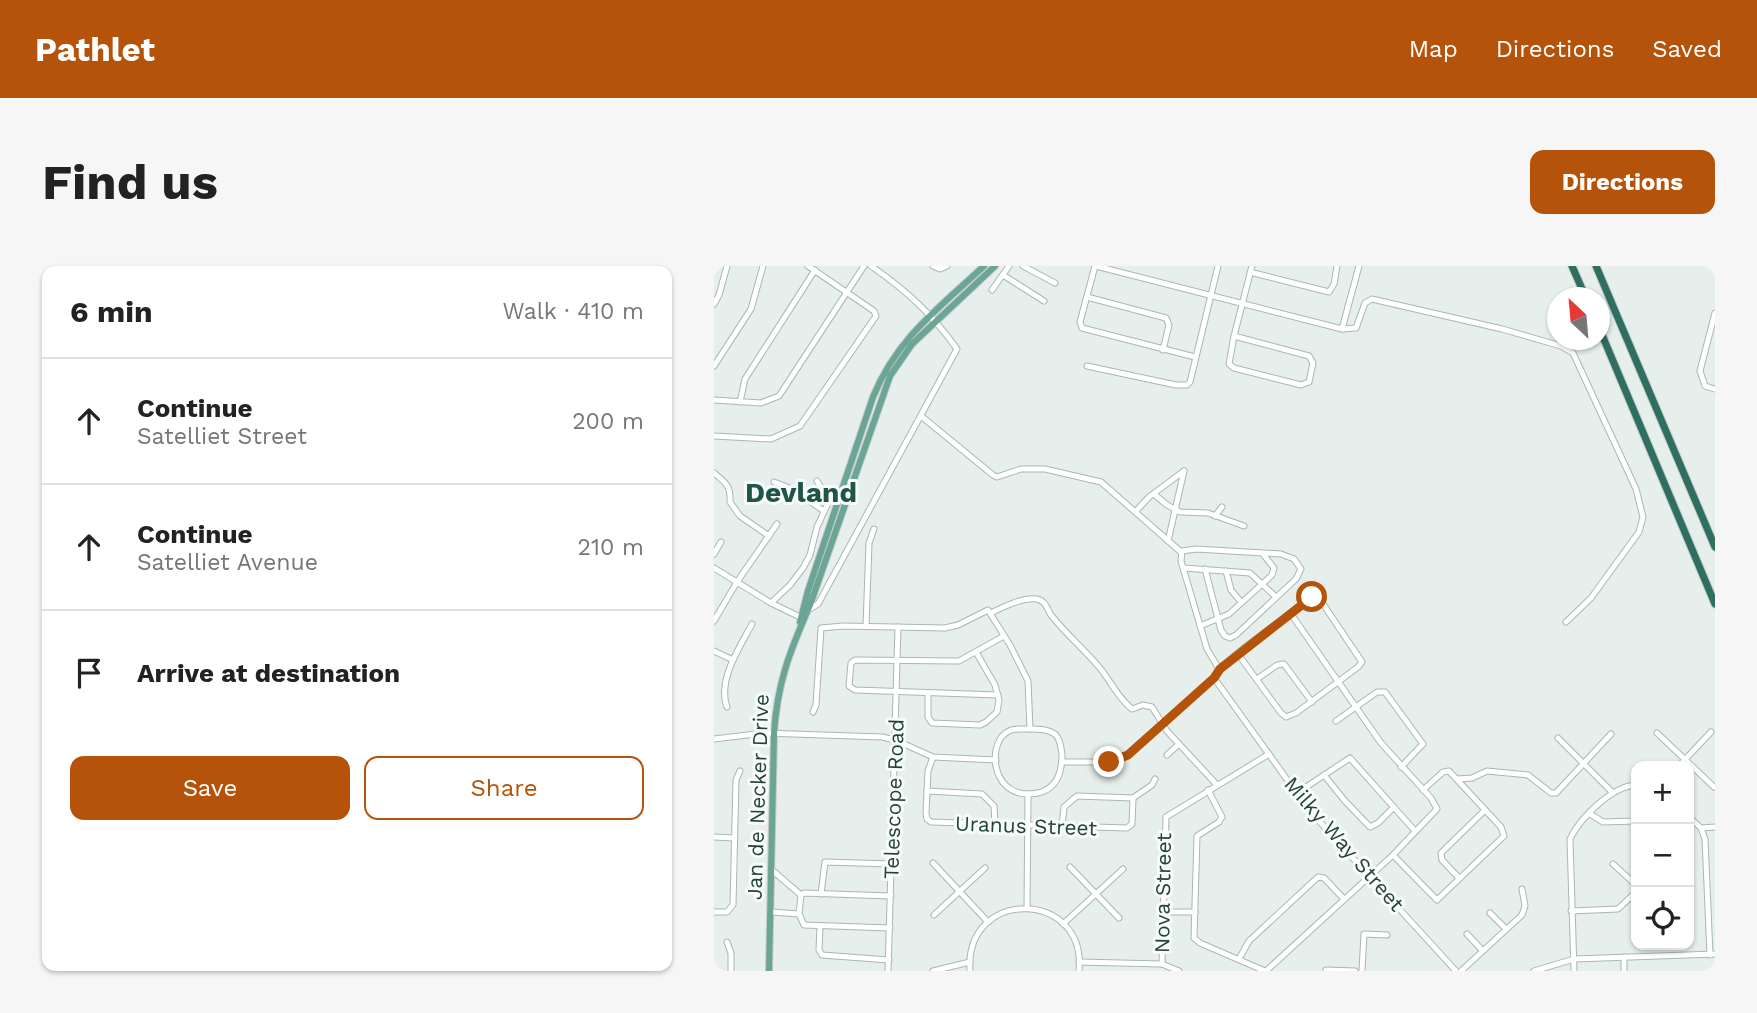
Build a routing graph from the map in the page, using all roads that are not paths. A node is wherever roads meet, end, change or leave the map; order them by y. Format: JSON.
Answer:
{"nodes":[{"id":1,"x":727,"y":266,"type":"edge"},
{"id":2,"x":763,"y":266,"type":"edge"},
{"id":3,"x":808,"y":266,"type":"edge"},
{"id":4,"x":864,"y":266,"type":"edge"},
{"id":5,"x":872,"y":266,"type":"edge"},
{"id":6,"x":933,"y":266,"type":"edge"},
{"id":7,"x":947,"y":266,"type":"edge"},
{"id":8,"x":984,"y":266,"type":"edge"},
{"id":9,"x":995,"y":266,"type":"edge"},
{"id":10,"x":1009,"y":266,"type":"edge"},
{"id":11,"x":1023,"y":266,"type":"edge"},
{"id":12,"x":1095,"y":266,"type":"edge"},
{"id":13,"x":1218,"y":266,"type":"edge"},
{"id":14,"x":1337,"y":266,"type":"edge"},
{"id":15,"x":1359,"y":266,"type":"edge"},
{"id":16,"x":1572,"y":266,"type":"edge"},
{"id":17,"x":1596,"y":266,"type":"edge"},
{"id":18,"x":1251,"y":269,"type":"edge"},
{"id":19,"x":815,"y":270,"type":"junction"},
{"id":20,"x":1003,"y":275,"type":"junction"},
{"id":21,"x":1055,"y":283,"type":"dead end"},
{"id":22,"x":1581,"y":287,"type":"edge"},
{"id":23,"x":992,"y":290,"type":"dead end"},
{"id":24,"x":848,"y":293,"type":"junction"},
{"id":25,"x":1210,"y":296,"type":"junction"},
{"id":26,"x":1087,"y":297,"type":"junction"},
{"id":27,"x":1044,"y":301,"type":"dead end"},
{"id":28,"x":1242,"y":303,"type":"junction"},
{"id":29,"x":714,"y":304,"type":"edge"},
{"id":30,"x":1715,"y":313,"type":"edge"},
{"id":31,"x":933,"y":318,"type":"junction"},
{"id":32,"x":1342,"y":329,"type":"junction"},
{"id":33,"x":1234,"y":336,"type":"junction"},
{"id":34,"x":1164,"y":350,"type":"junction"},
{"id":35,"x":1608,"y":350,"type":"edge"},
{"id":36,"x":1195,"y":357,"type":"junction"},
{"id":37,"x":714,"y":366,"type":"edge"},
{"id":38,"x":1087,"y":366,"type":"dead end"},
{"id":39,"x":1715,"y":389,"type":"edge"},
{"id":40,"x":714,"y":400,"type":"edge"},
{"id":41,"x":740,"y":402,"type":"junction"},
{"id":42,"x":922,"y":416,"type":"junction"},
{"id":43,"x":714,"y":436,"type":"edge"},
{"id":44,"x":714,"y":473,"type":"edge"},
{"id":45,"x":817,"y":481,"type":"dead end"},
{"id":46,"x":774,"y":482,"type":"dead end"},
{"id":47,"x":1154,"y":494,"type":"junction"},
{"id":48,"x":1222,"y":507,"type":"dead end"},
{"id":49,"x":1176,"y":510,"type":"junction"},
{"id":50,"x":1136,"y":511,"type":"junction"},
{"id":51,"x":824,"y":512,"type":"junction"},
{"id":52,"x":1215,"y":516,"type":"junction"},
{"id":53,"x":1703,"y":517,"type":"junction"},
{"id":54,"x":777,"y":524,"type":"dead end"},
{"id":55,"x":1244,"y":526,"type":"dead end"},
{"id":56,"x":874,"y":529,"type":"dead end"},
{"id":57,"x":769,"y":536,"type":"junction"},
{"id":58,"x":1715,"y":540,"type":"edge"},
{"id":59,"x":1168,"y":541,"type":"junction"},
{"id":60,"x":721,"y":542,"type":"dead end"},
{"id":61,"x":1715,"y":547,"type":"edge"},
{"id":62,"x":1181,"y":552,"type":"junction"},
{"id":63,"x":714,"y":554,"type":"edge"},
{"id":64,"x":1263,"y":554,"type":"junction"},
{"id":65,"x":714,"y":568,"type":"edge"},
{"id":66,"x":1184,"y":568,"type":"junction"},
{"id":67,"x":1205,"y":569,"type":"junction"},
{"id":68,"x":1226,"y":571,"type":"junction"},
{"id":69,"x":737,"y":582,"type":"junction"},
{"id":70,"x":1262,"y":584,"type":"junction"},
{"id":71,"x":1276,"y":597,"type":"junction"},
{"id":72,"x":1241,"y":602,"type":"junction"},
{"id":73,"x":771,"y":603,"type":"junction"},
{"id":74,"x":1715,"y":604,"type":"edge"},
{"id":75,"x":808,"y":610,"type":"junction"},
{"id":76,"x":991,"y":613,"type":"junction"},
{"id":77,"x":1291,"y":614,"type":"junction"},
{"id":78,"x":802,"y":618,"type":"junction"},
{"id":79,"x":1219,"y":620,"type":"junction"},
{"id":80,"x":714,"y":621,"type":"edge"},
{"id":81,"x":1566,"y":622,"type":"dead end"},
{"id":82,"x":752,"y":624,"type":"dead end"},
{"id":83,"x":866,"y":626,"type":"junction"},
{"id":84,"x":1200,"y":626,"type":"junction"},
{"id":85,"x":898,"y":627,"type":"junction"},
{"id":86,"x":1004,"y":636,"type":"junction"},
{"id":87,"x":714,"y":651,"type":"edge"},
{"id":88,"x":976,"y":652,"type":"junction"},
{"id":89,"x":1238,"y":654,"type":"junction"},
{"id":90,"x":733,"y":660,"type":"junction"},
{"id":91,"x":897,"y":661,"type":"junction"},
{"id":92,"x":1220,"y":669,"type":"junction"},
{"id":93,"x":1214,"y":678,"type":"junction"},
{"id":94,"x":1257,"y":679,"type":"junction"},
{"id":95,"x":1338,"y":681,"type":"junction"},
{"id":96,"x":896,"y":692,"type":"junction"},
{"id":97,"x":928,"y":694,"type":"junction"},
{"id":98,"x":998,"y":695,"type":"junction"},
{"id":99,"x":1312,"y":702,"type":"junction"},
{"id":100,"x":727,"y":707,"type":"dead end"},
{"id":101,"x":1356,"y":707,"type":"junction"},
{"id":102,"x":813,"y":712,"type":"dead end"},
{"id":103,"x":1336,"y":721,"type":"dead end"},
{"id":104,"x":1163,"y":723,"type":"junction"},
{"id":105,"x":1030,"y":729,"type":"junction"},
{"id":106,"x":1711,"y":732,"type":"dead end"},
{"id":107,"x":1657,"y":733,"type":"dead end"},
{"id":108,"x":774,"y":734,"type":"junction"},
{"id":109,"x":1611,"y":734,"type":"dead end"},
{"id":110,"x":1558,"y":738,"type":"dead end"},
{"id":111,"x":714,"y":739,"type":"edge"},
{"id":112,"x":895,"y":740,"type":"junction"},
{"id":113,"x":1179,"y":744,"type":"junction"},
{"id":114,"x":1269,"y":754,"type":"junction"},
{"id":115,"x":1167,"y":755,"type":"dead end"},
{"id":116,"x":933,"y":757,"type":"junction"},
{"id":117,"x":996,"y":760,"type":"junction"},
{"id":118,"x":1685,"y":760,"type":"junction"},
{"id":119,"x":1062,"y":762,"type":"junction"},
{"id":120,"x":1585,"y":764,"type":"junction"},
{"id":121,"x":1401,"y":767,"type":"junction"},
{"id":122,"x":740,"y":771,"type":"dead end"},
{"id":123,"x":1324,"y":775,"type":"junction"},
{"id":124,"x":1156,"y":779,"type":"dead end"},
{"id":125,"x":1457,"y":779,"type":"junction"},
{"id":126,"x":1217,"y":785,"type":"junction"},
{"id":127,"x":1631,"y":785,"type":"edge"},
{"id":128,"x":1714,"y":787,"type":"edge"},
{"id":129,"x":1208,"y":790,"type":"junction"},
{"id":130,"x":1423,"y":790,"type":"junction"},
{"id":131,"x":928,"y":791,"type":"junction"},
{"id":132,"x":1612,"y":792,"type":"junction"},
{"id":133,"x":1297,"y":793,"type":"junction"},
{"id":134,"x":1028,"y":794,"type":"junction"},
{"id":135,"x":1133,"y":797,"type":"junction"},
{"id":136,"x":1393,"y":808,"type":"junction"},
{"id":137,"x":1485,"y":810,"type":"junction"},
{"id":138,"x":1590,"y":814,"type":"junction"},
{"id":139,"x":1631,"y":821,"type":"edge"},
{"id":140,"x":1694,"y":821,"type":"edge"},
{"id":141,"x":995,"y":825,"type":"junction"},
{"id":142,"x":1029,"y":826,"type":"junction"},
{"id":143,"x":1062,"y":826,"type":"junction"},
{"id":144,"x":1715,"y":827,"type":"edge"},
{"id":145,"x":1702,"y":828,"type":"junction"},
{"id":146,"x":1415,"y":831,"type":"junction"},
{"id":147,"x":714,"y":837,"type":"edge"},
{"id":148,"x":734,"y":838,"type":"junction"},
{"id":149,"x":1393,"y":855,"type":"junction"},
{"id":150,"x":1706,"y":858,"type":"junction"},
{"id":151,"x":1715,"y":858,"type":"edge"},
{"id":152,"x":933,"y":863,"type":"dead end"},
{"id":153,"x":892,"y":864,"type":"junction"},
{"id":154,"x":1613,"y":864,"type":"dead end"},
{"id":155,"x":985,"y":867,"type":"dead end"},
{"id":156,"x":1070,"y":867,"type":"dead end"},
{"id":157,"x":1123,"y":869,"type":"dead end"},
{"id":158,"x":772,"y":870,"type":"junction"},
{"id":159,"x":1367,"y":877,"type":"junction"},
{"id":160,"x":1459,"y":878,"type":"junction"},
{"id":161,"x":1631,"y":880,"type":"edge"},
{"id":162,"x":1522,"y":889,"type":"dead end"},
{"id":163,"x":1711,"y":890,"type":"edge"},
{"id":164,"x":959,"y":891,"type":"junction"},
{"id":165,"x":821,"y":894,"type":"junction"},
{"id":166,"x":1096,"y":894,"type":"junction"},
{"id":167,"x":801,"y":895,"type":"junction"},
{"id":168,"x":891,"y":896,"type":"junction"},
{"id":169,"x":1631,"y":897,"type":"edge"},
{"id":170,"x":1343,"y":898,"type":"junction"},
{"id":171,"x":1027,"y":908,"type":"junction"},
{"id":172,"x":1571,"y":911,"type":"junction"},
{"id":173,"x":714,"y":912,"type":"edge"},
{"id":174,"x":771,"y":912,"type":"junction"},
{"id":175,"x":1163,"y":912,"type":"junction"},
{"id":176,"x":1195,"y":912,"type":"junction"},
{"id":177,"x":1490,"y":913,"type":"dead end"},
{"id":178,"x":799,"y":914,"type":"junction"},
{"id":179,"x":934,"y":915,"type":"dead end"},
{"id":180,"x":1119,"y":918,"type":"dead end"},
{"id":181,"x":1712,"y":921,"type":"edge"},
{"id":182,"x":988,"y":922,"type":"junction"},
{"id":183,"x":1063,"y":924,"type":"junction"},
{"id":184,"x":820,"y":926,"type":"junction"},
{"id":185,"x":890,"y":928,"type":"junction"},
{"id":186,"x":1506,"y":929,"type":"junction"},
{"id":187,"x":1467,"y":934,"type":"dead end"},
{"id":188,"x":1387,"y":935,"type":"dead end"},
{"id":189,"x":727,"y":942,"type":"dead end"},
{"id":190,"x":1483,"y":951,"type":"junction"},
{"id":191,"x":1712,"y":955,"type":"edge"},
{"id":192,"x":1624,"y":957,"type":"junction"},
{"id":193,"x":1239,"y":959,"type":"junction"},
{"id":194,"x":1574,"y":959,"type":"junction"},
{"id":195,"x":889,"y":960,"type":"junction"},
{"id":196,"x":970,"y":962,"type":"junction"},
{"id":197,"x":1079,"y":962,"type":"junction"},
{"id":198,"x":1162,"y":964,"type":"junction"},
{"id":199,"x":1326,"y":970,"type":"edge"},
{"id":200,"x":730,"y":971,"type":"edge"},
{"id":201,"x":769,"y":971,"type":"edge"},
{"id":202,"x":888,"y":971,"type":"edge"},
{"id":203,"x":933,"y":971,"type":"edge"},
{"id":204,"x":970,"y":971,"type":"edge"},
{"id":205,"x":1079,"y":971,"type":"edge"},
{"id":206,"x":1179,"y":971,"type":"edge"},
{"id":207,"x":1265,"y":971,"type":"edge"},
{"id":208,"x":1355,"y":971,"type":"edge"},
{"id":209,"x":1362,"y":971,"type":"edge"},
{"id":210,"x":1459,"y":971,"type":"edge"},
{"id":211,"x":1534,"y":971,"type":"edge"},
{"id":212,"x":1574,"y":971,"type":"edge"},
{"id":213,"x":1624,"y":971,"type":"edge"}],
"edges":[{"from":1,"to":29,"type":"street"},
{"from":2,"to":37,"type":"street"},
{"from":3,"to":19,"type":"street"},
{"from":4,"to":24,"type":"street"},
{"from":5,"to":31,"type":"street"},
{"from":6,"to":7,"type":"street"},
{"from":8,"to":31,"type":"main road","name":"Jan de Necker Drive"},
{"from":9,"to":31,"type":"main road","name":"Jan de Necker Drive"},
{"from":10,"to":20,"type":"street"},
{"from":11,"to":21,"type":"street"},
{"from":12,"to":25,"type":"street"},
{"from":12,"to":26,"type":"street"},
{"from":13,"to":25,"type":"street"},
{"from":14,"to":18,"type":"street"},
{"from":15,"to":32,"type":"street"},
{"from":16,"to":22,"type":"highway"},
{"from":17,"to":53,"type":"highway"},
{"from":18,"to":28,"type":"street"},
{"from":19,"to":24,"type":"street"},
{"from":19,"to":41,"type":"street"},
{"from":20,"to":23,"type":"street"},
{"from":20,"to":27,"type":"street"},
{"from":24,"to":41,"type":"street"},
{"from":24,"to":43,"type":"street"},
{"from":25,"to":28,"type":"street"},
{"from":25,"to":36,"type":"street"},
{"from":26,"to":34,"type":"street"},
{"from":26,"to":34,"type":"street"},
{"from":28,"to":32,"type":"street"},
{"from":28,"to":33,"type":"street"},
{"from":30,"to":39,"type":"street"},
{"from":31,"to":42,"type":"street"},
{"from":31,"to":75,"type":"main road","name":"Jan de Necker Drive"},
{"from":31,"to":78,"type":"main road","name":"Jan de Necker Drive"},
{"from":32,"to":81,"type":"street"},
{"from":33,"to":33,"type":"street"},
{"from":34,"to":36,"type":"street"},
{"from":35,"to":74,"type":"highway"},
{"from":36,"to":38,"type":"street"},
{"from":40,"to":41,"type":"street"},
{"from":42,"to":50,"type":"street"},
{"from":42,"to":75,"type":"street"},
{"from":44,"to":57,"type":"street"},
{"from":45,"to":51,"type":"street"},
{"from":46,"to":51,"type":"street"},
{"from":47,"to":49,"type":"street"},
{"from":47,"to":49,"type":"street"},
{"from":47,"to":50,"type":"street"},
{"from":48,"to":52,"type":"street"},
{"from":49,"to":52,"type":"street"},
{"from":49,"to":59,"type":"street"},
{"from":50,"to":59,"type":"street"},
{"from":51,"to":73,"type":"street"},
{"from":52,"to":55,"type":"street"},
{"from":53,"to":58,"type":"highway"},
{"from":53,"to":61,"type":"highway"},
{"from":54,"to":57,"type":"street"},
{"from":56,"to":83,"type":"street"},
{"from":57,"to":69,"type":"street"},
{"from":59,"to":62,"type":"street"},
{"from":60,"to":63,"type":"street"},
{"from":62,"to":64,"type":"street"},
{"from":62,"to":66,"type":"street"},
{"from":64,"to":70,"type":"street"},
{"from":64,"to":71,"type":"street"},
{"from":65,"to":69,"type":"street"},
{"from":66,"to":67,"type":"street"},
{"from":66,"to":84,"type":"street"},
{"from":67,"to":68,"type":"street"},
{"from":67,"to":79,"type":"street"},
{"from":68,"to":70,"type":"street"},
{"from":68,"to":72,"type":"street"},
{"from":69,"to":73,"type":"street"},
{"from":69,"to":80,"type":"street"},
{"from":70,"to":71,"type":"street"},
{"from":70,"to":72,"type":"street"},
{"from":71,"to":79,"type":"street"},
{"from":72,"to":79,"type":"street"},
{"from":73,"to":78,"type":"street"},
{"from":75,"to":78,"type":"main road","name":"Jan de Necker Drive"},
{"from":76,"to":85,"type":"street"},
{"from":76,"to":86,"type":"street"},
{"from":76,"to":104,"type":"street"},
{"from":77,"to":89,"type":"street"},
{"from":77,"to":95,"type":"street"},
{"from":77,"to":95,"type":"street"},
{"from":78,"to":108,"type":"main road","name":"Jan de Necker Drive"},
{"from":79,"to":84,"type":"street"},
{"from":82,"to":90,"type":"street"},
{"from":83,"to":85,"type":"street"},
{"from":83,"to":102,"type":"street"},
{"from":84,"to":92,"type":"street"},
{"from":85,"to":91,"type":"street","name":"Telescope Road"},
{"from":86,"to":88,"type":"street"},
{"from":86,"to":105,"type":"street"},
{"from":87,"to":90,"type":"street"},
{"from":88,"to":91,"type":"street"},
{"from":88,"to":98,"type":"street"},
{"from":89,"to":92,"type":"street"},
{"from":89,"to":94,"type":"street"},
{"from":90,"to":100,"type":"street"},
{"from":91,"to":96,"type":"street","name":"Telescope Road"},
{"from":91,"to":96,"type":"street"},
{"from":92,"to":93,"type":"street"},
{"from":93,"to":104,"type":"street"},
{"from":93,"to":114,"type":"street","name":"Milky Way Street"},
{"from":94,"to":99,"type":"street"},
{"from":94,"to":99,"type":"street"},
{"from":95,"to":99,"type":"street"},
{"from":95,"to":101,"type":"street"},
{"from":96,"to":97,"type":"street"},
{"from":96,"to":112,"type":"street","name":"Telescope Road"},
{"from":97,"to":98,"type":"street"},
{"from":97,"to":98,"type":"street"},
{"from":101,"to":103,"type":"street"},
{"from":101,"to":121,"type":"street"},
{"from":101,"to":121,"type":"street"},
{"from":104,"to":113,"type":"street"},
{"from":104,"to":119,"type":"street"},
{"from":105,"to":117,"type":"street"},
{"from":105,"to":119,"type":"street"},
{"from":106,"to":118,"type":"street"},
{"from":107,"to":118,"type":"street"},
{"from":108,"to":111,"type":"street"},
{"from":108,"to":112,"type":"street"},
{"from":108,"to":158,"type":"main road","name":"Jan de Necker Drive"},
{"from":109,"to":120,"type":"street"},
{"from":110,"to":120,"type":"street"},
{"from":112,"to":116,"type":"street"},
{"from":112,"to":153,"type":"street","name":"Telescope Road"},
{"from":113,"to":115,"type":"street"},
{"from":113,"to":126,"type":"street"},
{"from":114,"to":126,"type":"street","name":"Nova Street"},
{"from":114,"to":133,"type":"street","name":"Milky Way Street"},
{"from":116,"to":117,"type":"street"},
{"from":116,"to":131,"type":"street","name":"Uranus Street"},
{"from":117,"to":134,"type":"street"},
{"from":118,"to":128,"type":"street"},
{"from":119,"to":134,"type":"street"},
{"from":120,"to":125,"type":"street"},
{"from":120,"to":132,"type":"street"},
{"from":121,"to":130,"type":"street"},
{"from":122,"to":148,"type":"street"},
{"from":123,"to":133,"type":"street"},
{"from":123,"to":136,"type":"street"},
{"from":123,"to":136,"type":"street"},
{"from":124,"to":135,"type":"street"},
{"from":125,"to":130,"type":"street"},
{"from":125,"to":137,"type":"street"},
{"from":126,"to":129,"type":"street","name":"Nova Street"},
{"from":127,"to":132,"type":"street"},
{"from":129,"to":175,"type":"street","name":"Nova Street"},
{"from":129,"to":176,"type":"street"},
{"from":130,"to":146,"type":"street"},
{"from":131,"to":141,"type":"street"},
{"from":131,"to":141,"type":"street","name":"Uranus Street"},
{"from":132,"to":138,"type":"street"},
{"from":133,"to":159,"type":"street","name":"Milky Way Street"},
{"from":134,"to":142,"type":"street"},
{"from":135,"to":143,"type":"street"},
{"from":135,"to":143,"type":"street","name":"Uranus Street"},
{"from":136,"to":146,"type":"street"},
{"from":137,"to":160,"type":"street"},
{"from":137,"to":160,"type":"street"},
{"from":138,"to":139,"type":"street"},
{"from":138,"to":172,"type":"street"},
{"from":140,"to":145,"type":"street"},
{"from":141,"to":142,"type":"street","name":"Uranus Street"},
{"from":142,"to":143,"type":"street","name":"Uranus Street"},
{"from":142,"to":171,"type":"street"},
{"from":144,"to":145,"type":"street"},
{"from":145,"to":150,"type":"street"},
{"from":146,"to":149,"type":"street"},
{"from":147,"to":148,"type":"street"},
{"from":148,"to":173,"type":"street"},
{"from":149,"to":159,"type":"street"},
{"from":149,"to":160,"type":"street"},
{"from":150,"to":151,"type":"street"},
{"from":150,"to":163,"type":"street"},
{"from":152,"to":164,"type":"street"},
{"from":153,"to":165,"type":"street"},
{"from":153,"to":168,"type":"street","name":"Telescope Road"},
{"from":154,"to":161,"type":"street"},
{"from":155,"to":164,"type":"street"},
{"from":156,"to":166,"type":"street"},
{"from":157,"to":166,"type":"street"},
{"from":158,"to":167,"type":"street"},
{"from":158,"to":174,"type":"main road","name":"Jan de Necker Drive"},
{"from":159,"to":170,"type":"street"},
{"from":159,"to":210,"type":"street","name":"Milky Way Street"},
{"from":162,"to":186,"type":"street"},
{"from":163,"to":181,"type":"street"},
{"from":164,"to":179,"type":"street"},
{"from":164,"to":182,"type":"street"},
{"from":165,"to":167,"type":"street"},
{"from":165,"to":168,"type":"street"},
{"from":166,"to":180,"type":"street"},
{"from":166,"to":183,"type":"street"},
{"from":167,"to":178,"type":"street"},
{"from":168,"to":185,"type":"street","name":"Telescope Road"},
{"from":169,"to":172,"type":"street"},
{"from":170,"to":193,"type":"street"},
{"from":170,"to":207,"type":"street"},
{"from":171,"to":182,"type":"street"},
{"from":171,"to":183,"type":"street"},
{"from":172,"to":194,"type":"street"},
{"from":174,"to":178,"type":"street"},
{"from":174,"to":201,"type":"main road","name":"Jan de Necker Drive"},
{"from":175,"to":176,"type":"street"},
{"from":175,"to":198,"type":"street","name":"Nova Street"},
{"from":176,"to":193,"type":"street"},
{"from":177,"to":186,"type":"street"},
{"from":178,"to":184,"type":"street"},
{"from":181,"to":191,"type":"street"},
{"from":182,"to":196,"type":"street"},
{"from":183,"to":197,"type":"street"},
{"from":184,"to":185,"type":"street"},
{"from":184,"to":195,"type":"street"},
{"from":185,"to":195,"type":"street","name":"Telescope Road"},
{"from":186,"to":190,"type":"street"},
{"from":187,"to":190,"type":"street"},
{"from":188,"to":209,"type":"street"},
{"from":189,"to":200,"type":"street"},
{"from":190,"to":210,"type":"street"},
{"from":191,"to":192,"type":"street"},
{"from":192,"to":194,"type":"street"},
{"from":192,"to":213,"type":"street"},
{"from":193,"to":207,"type":"street"},
{"from":194,"to":211,"type":"street"},
{"from":194,"to":212,"type":"street"},
{"from":195,"to":202,"type":"street","name":"Telescope Road"},
{"from":196,"to":203,"type":"street"},
{"from":196,"to":204,"type":"street"},
{"from":197,"to":198,"type":"street"},
{"from":197,"to":205,"type":"street"},
{"from":198,"to":206,"type":"street"},
{"from":199,"to":208,"type":"street"}]}
